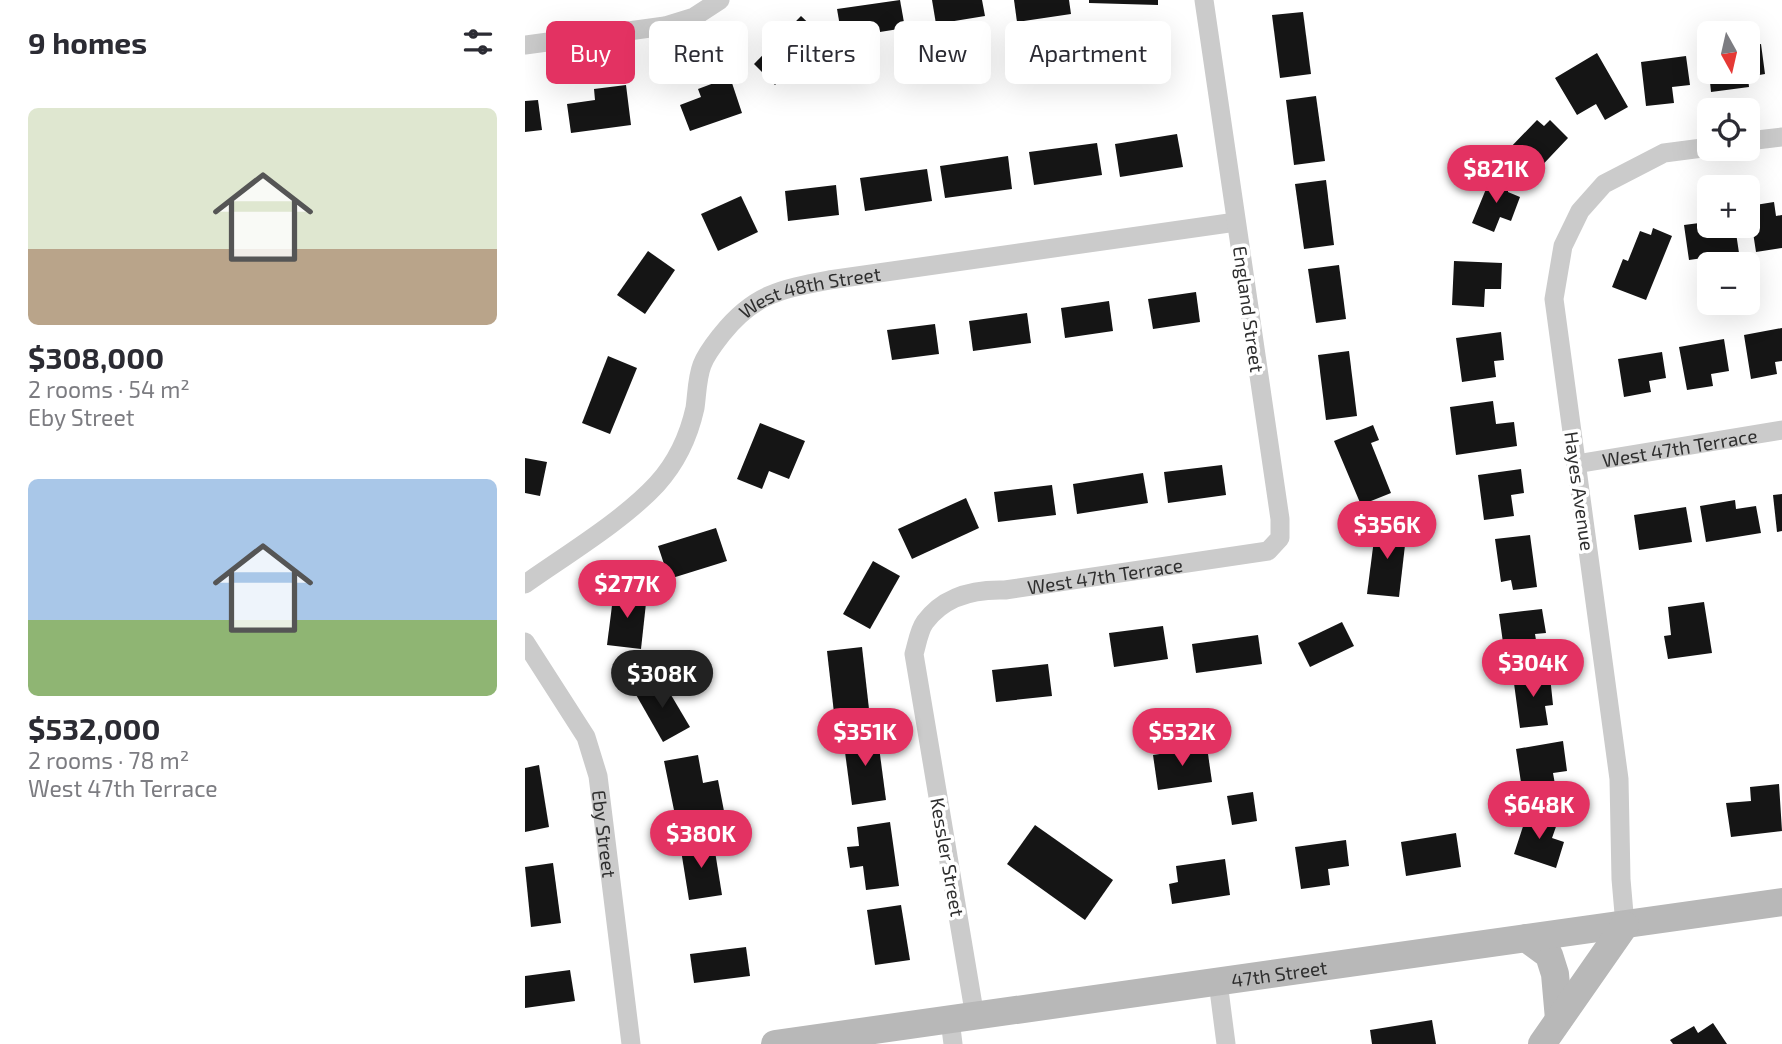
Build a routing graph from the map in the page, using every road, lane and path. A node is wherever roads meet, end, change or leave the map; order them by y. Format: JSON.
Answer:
{"nodes":[{"id":1,"x":720,"y":0,"type":"edge"},
{"id":2,"x":1204,"y":0,"type":"edge"},
{"id":3,"x":525,"y":45,"type":"edge"},
{"id":4,"x":1782,"y":137,"type":"edge"},
{"id":5,"x":1760,"y":140,"type":"edge"},
{"id":6,"x":1697,"y":149,"type":"edge"},
{"id":7,"x":1236,"y":222,"type":"junction"},
{"id":8,"x":1782,"y":430,"type":"edge"},
{"id":9,"x":1576,"y":464,"type":"junction"},
{"id":10,"x":1205,"y":561,"type":"joint"},
{"id":11,"x":525,"y":584,"type":"edge"},
{"id":12,"x":1005,"y":590,"type":"joint"},
{"id":13,"x":525,"y":642,"type":"edge"},
{"id":14,"x":1782,"y":902,"type":"edge"},
{"id":15,"x":1625,"y":925,"type":"junction"},
{"id":16,"x":1526,"y":937,"type":"junction"},
{"id":17,"x":1218,"y":982,"type":"junction"},
{"id":18,"x":1559,"y":1019,"type":"junction"},
{"id":19,"x":959,"y":1027,"type":"edge"},
{"id":20,"x":631,"y":1044,"type":"edge"},
{"id":21,"x":775,"y":1044,"type":"edge"},
{"id":22,"x":1226,"y":1044,"type":"edge"},
{"id":23,"x":1542,"y":1044,"type":"edge"}],
"edges":[{"from":1,"to":3,"type":"street"},
{"from":2,"to":7,"type":"street","name":"England Street"},
{"from":4,"to":5,"type":"street"},
{"from":6,"to":9,"type":"street","name":"Hayes Avenue"},
{"from":7,"to":10,"type":"street","name":"England Street"},
{"from":7,"to":11,"type":"street","name":"West 48th Street"},
{"from":8,"to":9,"type":"street","name":"West 47th Terrace"},
{"from":9,"to":15,"type":"street","name":"Hayes Avenue"},
{"from":10,"to":12,"type":"street","name":"West 47th Terrace"},
{"from":12,"to":19,"type":"street","name":"Kessler Street"},
{"from":13,"to":20,"type":"street","name":"Eby Street"},
{"from":14,"to":15,"type":"main road","name":"47th Street"},
{"from":15,"to":16,"type":"main road","name":"47th Street"},
{"from":15,"to":18,"type":"main road"},
{"from":16,"to":17,"type":"main road","name":"47th Street"},
{"from":16,"to":18,"type":"main road"},
{"from":17,"to":19,"type":"main road","name":"47th Street"},
{"from":17,"to":22,"type":"street"},
{"from":18,"to":23,"type":"main road"},
{"from":19,"to":21,"type":"main road","name":"47th Street"}]}
